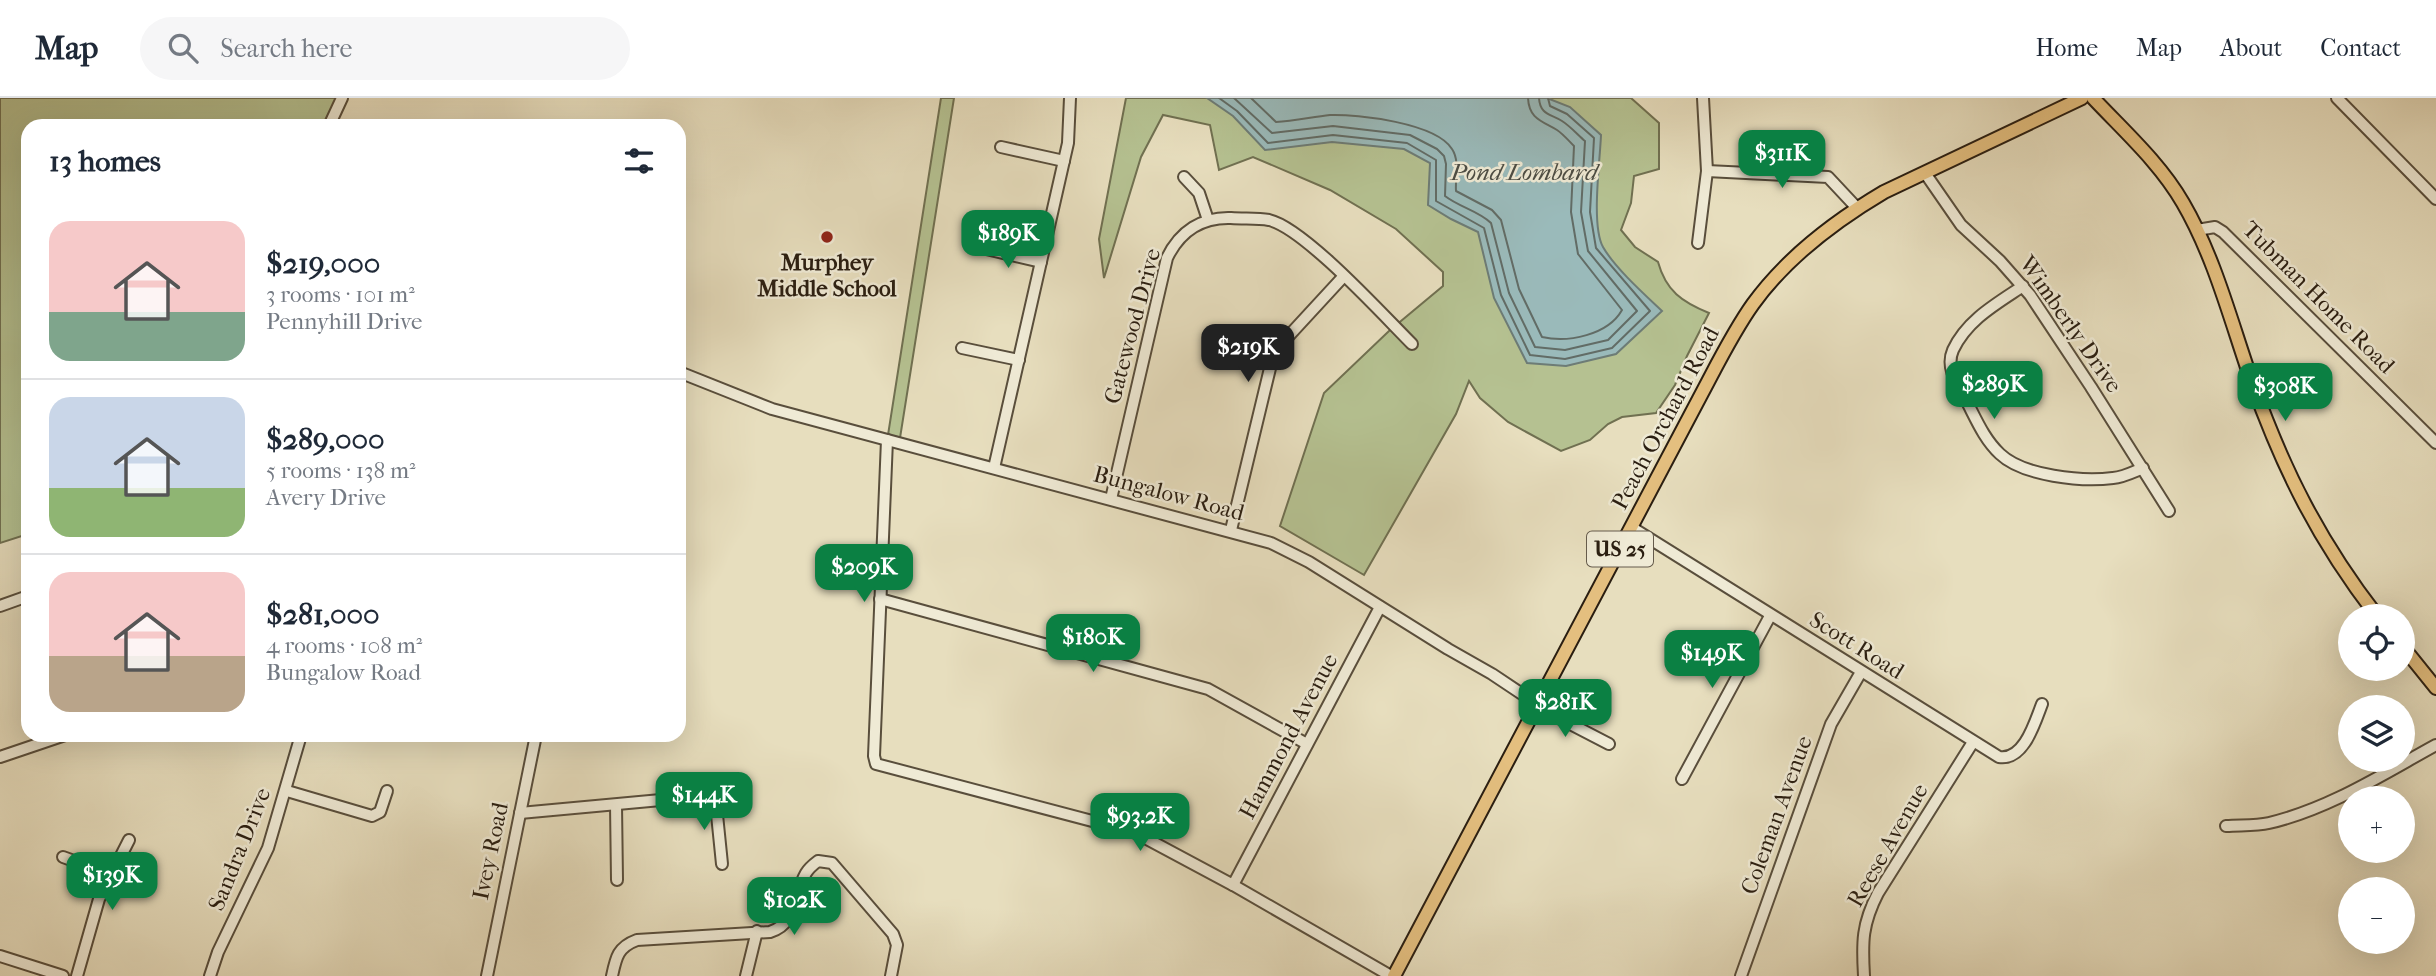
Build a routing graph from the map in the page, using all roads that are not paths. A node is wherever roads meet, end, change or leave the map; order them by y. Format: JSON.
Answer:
{"nodes":[{"id":1,"x":342,"y":98,"type":"edge"},
{"id":2,"x":1070,"y":98,"type":"edge"},
{"id":3,"x":1703,"y":98,"type":"edge"},
{"id":4,"x":2082,"y":98,"type":"edge"},
{"id":5,"x":2093,"y":98,"type":"edge"},
{"id":6,"x":2337,"y":98,"type":"edge"},
{"id":7,"x":333,"y":119,"type":"edge"},
{"id":8,"x":1001,"y":147,"type":"dead end"},
{"id":9,"x":1064,"y":161,"type":"junction"},
{"id":10,"x":1707,"y":171,"type":"junction"},
{"id":11,"x":1924,"y":173,"type":"junction"},
{"id":12,"x":1184,"y":177,"type":"dead end"},
{"id":13,"x":2436,"y":199,"type":"edge"},
{"id":14,"x":1857,"y":208,"type":"junction"},
{"id":15,"x":1208,"y":220,"type":"junction"},
{"id":16,"x":2197,"y":230,"type":"junction"},
{"id":17,"x":1698,"y":243,"type":"dead end"},
{"id":18,"x":982,"y":248,"type":"dead end"},
{"id":19,"x":1041,"y":262,"type":"junction"},
{"id":20,"x":1343,"y":277,"type":"junction"},
{"id":21,"x":2022,"y":286,"type":"junction"},
{"id":22,"x":1412,"y":344,"type":"dead end"},
{"id":23,"x":962,"y":348,"type":"dead end"},
{"id":24,"x":1019,"y":360,"type":"junction"},
{"id":25,"x":686,"y":375,"type":"edge"},
{"id":26,"x":887,"y":440,"type":"junction"},
{"id":27,"x":2436,"y":443,"type":"edge"},
{"id":28,"x":994,"y":468,"type":"junction"},
{"id":29,"x":2143,"y":468,"type":"junction"},
{"id":30,"x":1111,"y":499,"type":"junction"},
{"id":31,"x":2169,"y":511,"type":"dead end"},
{"id":32,"x":1631,"y":527,"type":"junction"},
{"id":33,"x":1231,"y":530,"type":"junction"},
{"id":34,"x":21,"y":598,"type":"edge"},
{"id":35,"x":880,"y":599,"type":"junction"},
{"id":36,"x":2369,"y":604,"type":"edge"},
{"id":37,"x":0,"y":606,"type":"edge"},
{"id":38,"x":1380,"y":607,"type":"junction"},
{"id":39,"x":1770,"y":616,"type":"junction"},
{"id":40,"x":2415,"y":663,"type":"edge"},
{"id":41,"x":1861,"y":672,"type":"junction"},
{"id":42,"x":2436,"y":688,"type":"edge"},
{"id":43,"x":1538,"y":704,"type":"junction"},
{"id":44,"x":2042,"y":704,"type":"dead end"},
{"id":45,"x":44,"y":742,"type":"edge"},
{"id":46,"x":299,"y":742,"type":"edge"},
{"id":47,"x":535,"y":742,"type":"edge"},
{"id":48,"x":1972,"y":742,"type":"junction"},
{"id":49,"x":1307,"y":744,"type":"junction"},
{"id":50,"x":1609,"y":744,"type":"dead end"},
{"id":51,"x":2436,"y":745,"type":"edge"},
{"id":52,"x":0,"y":757,"type":"edge"},
{"id":53,"x":1682,"y":779,"type":"dead end"},
{"id":54,"x":286,"y":791,"type":"junction"},
{"id":55,"x":387,"y":791,"type":"dead end"},
{"id":56,"x":616,"y":806,"type":"junction"},
{"id":57,"x":520,"y":813,"type":"junction"},
{"id":58,"x":2226,"y":826,"type":"dead end"},
{"id":59,"x":129,"y":840,"type":"dead end"},
{"id":60,"x":63,"y":857,"type":"dead end"},
{"id":61,"x":722,"y":864,"type":"dead end"},
{"id":62,"x":110,"y":874,"type":"junction"},
{"id":63,"x":617,"y":880,"type":"dead end"},
{"id":64,"x":1233,"y":885,"type":"junction"},
{"id":65,"x":757,"y":931,"type":"junction"},
{"id":66,"x":0,"y":956,"type":"edge"},
{"id":67,"x":63,"y":976,"type":"edge"},
{"id":68,"x":77,"y":976,"type":"edge"},
{"id":69,"x":209,"y":976,"type":"edge"},
{"id":70,"x":487,"y":976,"type":"edge"},
{"id":71,"x":612,"y":976,"type":"edge"},
{"id":72,"x":746,"y":976,"type":"edge"},
{"id":73,"x":891,"y":976,"type":"edge"},
{"id":74,"x":1393,"y":976,"type":"edge"},
{"id":75,"x":1741,"y":976,"type":"edge"},
{"id":76,"x":1864,"y":976,"type":"edge"}],
"edges":[{"from":1,"to":7,"type":"street"},
{"from":2,"to":9,"type":"street"},
{"from":3,"to":10,"type":"street"},
{"from":4,"to":11,"type":"main road","name":"Peach Orchard Road","number":"US 25"},
{"from":5,"to":16,"type":"main road"},
{"from":6,"to":13,"type":"street"},
{"from":8,"to":9,"type":"street"},
{"from":9,"to":19,"type":"street"},
{"from":10,"to":14,"type":"street"},
{"from":10,"to":17,"type":"street"},
{"from":11,"to":14,"type":"main road","name":"Peach Orchard Road","number":"US 25"},
{"from":11,"to":21,"type":"street","name":"Wimberly Drive"},
{"from":12,"to":15,"type":"street"},
{"from":14,"to":32,"type":"main road","name":"Peach Orchard Road","number":"US 25"},
{"from":15,"to":20,"type":"street"},
{"from":15,"to":30,"type":"street","name":"Gatewood Drive"},
{"from":16,"to":27,"type":"street","name":"Tubman Home Road"},
{"from":16,"to":36,"type":"main road"},
{"from":18,"to":19,"type":"street"},
{"from":19,"to":24,"type":"street"},
{"from":20,"to":22,"type":"street"},
{"from":20,"to":33,"type":"street"},
{"from":21,"to":29,"type":"street","name":"Wimberly Drive"},
{"from":21,"to":29,"type":"street"},
{"from":23,"to":24,"type":"street"},
{"from":24,"to":28,"type":"street"},
{"from":25,"to":26,"type":"street","name":"Bungalow Road"},
{"from":26,"to":28,"type":"street","name":"Bungalow Road"},
{"from":26,"to":35,"type":"street"},
{"from":28,"to":30,"type":"street","name":"Bungalow Road"},
{"from":29,"to":31,"type":"street","name":"Wimberly Drive"},
{"from":30,"to":33,"type":"street","name":"Bungalow Road"},
{"from":32,"to":39,"type":"street","name":"Scott Road"},
{"from":32,"to":43,"type":"main road","name":"Peach Orchard Road","number":"US 25"},
{"from":33,"to":38,"type":"street","name":"Bungalow Road"},
{"from":34,"to":37,"type":"street"},
{"from":35,"to":49,"type":"street"},
{"from":35,"to":64,"type":"street"},
{"from":38,"to":43,"type":"street","name":"Bungalow Road"},
{"from":38,"to":49,"type":"street","name":"Hammond Avenue"},
{"from":39,"to":41,"type":"street","name":"Scott Road"},
{"from":39,"to":53,"type":"street"},
{"from":40,"to":42,"type":"main road"},
{"from":41,"to":48,"type":"street","name":"Scott Road"},
{"from":41,"to":75,"type":"street","name":"Coleman Avenue"},
{"from":43,"to":50,"type":"street","name":"Bungalow Road"},
{"from":43,"to":74,"type":"main road","name":"Peach Orchard Road","number":"US 25"},
{"from":44,"to":48,"type":"street","name":"Scott Road"},
{"from":45,"to":52,"type":"street"},
{"from":46,"to":54,"type":"street","name":"Sandra Drive"},
{"from":47,"to":57,"type":"street","name":"Ivey Road"},
{"from":48,"to":76,"type":"street","name":"Reese Avenue"},
{"from":49,"to":64,"type":"street","name":"Hammond Avenue"},
{"from":51,"to":58,"type":"street"},
{"from":54,"to":55,"type":"street"},
{"from":54,"to":69,"type":"street","name":"Sandra Drive"},
{"from":56,"to":57,"type":"street"},
{"from":56,"to":61,"type":"street"},
{"from":56,"to":63,"type":"street"},
{"from":57,"to":70,"type":"street","name":"Ivey Road"},
{"from":59,"to":62,"type":"street"},
{"from":60,"to":62,"type":"street"},
{"from":62,"to":68,"type":"street"},
{"from":64,"to":74,"type":"street"},
{"from":65,"to":71,"type":"street"},
{"from":65,"to":72,"type":"street"},
{"from":65,"to":73,"type":"street"},
{"from":66,"to":67,"type":"street"}]}
